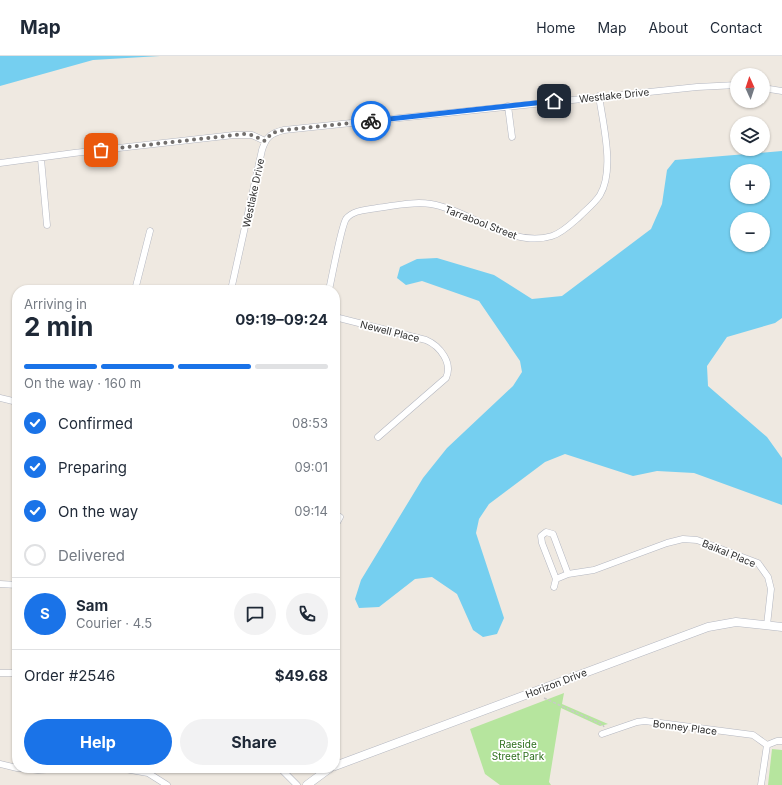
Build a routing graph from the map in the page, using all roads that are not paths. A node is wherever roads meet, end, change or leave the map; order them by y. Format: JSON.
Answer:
{"nodes":[{"id":1,"x":730,"y":85,"type":"edge"},
{"id":2,"x":770,"y":89,"type":"edge"},
{"id":3,"x":782,"y":91,"type":"edge"},
{"id":4,"x":600,"y":96,"type":"junction"},
{"id":5,"x":508,"y":106,"type":"junction"},
{"id":6,"x":512,"y":137,"type":"dead end"},
{"id":7,"x":265,"y":141,"type":"junction"},
{"id":8,"x":41,"y":159,"type":"junction"},
{"id":9,"x":0,"y":163,"type":"edge"},
{"id":10,"x":47,"y":225,"type":"dead end"},
{"id":11,"x":150,"y":231,"type":"dead end"},
{"id":12,"x":136,"y":285,"type":"edge"},
{"id":13,"x":232,"y":285,"type":"edge"},
{"id":14,"x":330,"y":285,"type":"edge"},
{"id":15,"x":340,"y":318,"type":"edge"},
{"id":16,"x":1,"y":398,"type":"edge"},
{"id":17,"x":12,"y":401,"type":"edge"},
{"id":18,"x":0,"y":405,"type":"edge"},
{"id":19,"x":378,"y":437,"type":"dead end"},
{"id":20,"x":568,"y":574,"type":"junction"},
{"id":21,"x":556,"y":579,"type":"junction"},
{"id":22,"x":0,"y":584,"type":"edge"},
{"id":23,"x":12,"y":585,"type":"edge"},
{"id":24,"x":554,"y":587,"type":"dead end"},
{"id":25,"x":767,"y":625,"type":"junction"},
{"id":26,"x":782,"y":627,"type":"edge"},
{"id":27,"x":0,"y":673,"type":"edge"},
{"id":28,"x":12,"y":674,"type":"edge"},
{"id":29,"x":603,"y":734,"type":"road end"},
{"id":30,"x":782,"y":741,"type":"edge"},
{"id":31,"x":767,"y":745,"type":"junction"},
{"id":32,"x":0,"y":764,"type":"edge"},
{"id":33,"x":340,"y":764,"type":"edge"},
{"id":34,"x":12,"y":767,"type":"edge"},
{"id":35,"x":149,"y":773,"type":"edge"},
{"id":36,"x":285,"y":773,"type":"edge"},
{"id":37,"x":323,"y":773,"type":"edge"},
{"id":38,"x":167,"y":785,"type":"edge"},
{"id":39,"x":297,"y":785,"type":"edge"},
{"id":40,"x":307,"y":785,"type":"edge"},
{"id":41,"x":761,"y":785,"type":"edge"}],
"edges":[{"from":1,"to":4,"type":"street","name":"Westlake Drive"},
{"from":2,"to":3,"type":"street"},
{"from":4,"to":5,"type":"street","name":"Westlake Drive"},
{"from":4,"to":14,"type":"street","name":"Tarrabool Street"},
{"from":5,"to":6,"type":"street"},
{"from":5,"to":7,"type":"street","name":"Westlake Drive"},
{"from":7,"to":8,"type":"street"},
{"from":7,"to":13,"type":"street","name":"Westlake Drive"},
{"from":8,"to":9,"type":"street"},
{"from":8,"to":10,"type":"street"},
{"from":11,"to":12,"type":"street"},
{"from":15,"to":19,"type":"street","name":"Newell Place"},
{"from":16,"to":17,"type":"street"},
{"from":16,"to":18,"type":"street"},
{"from":20,"to":21,"type":"street","name":"Baikal Place"},
{"from":20,"to":21,"type":"street"},
{"from":20,"to":25,"type":"street","name":"Baikal Place"},
{"from":21,"to":24,"type":"street"},
{"from":22,"to":23,"type":"street"},
{"from":25,"to":26,"type":"street","name":"Horizon Drive"},
{"from":25,"to":33,"type":"street","name":"Horizon Drive"},
{"from":27,"to":28,"type":"street"},
{"from":29,"to":31,"type":"street","name":"Bonney Place"},
{"from":30,"to":31,"type":"street"},
{"from":31,"to":41,"type":"street"},
{"from":32,"to":34,"type":"street"},
{"from":35,"to":38,"type":"street"},
{"from":36,"to":39,"type":"street"},
{"from":37,"to":40,"type":"street"}]}
